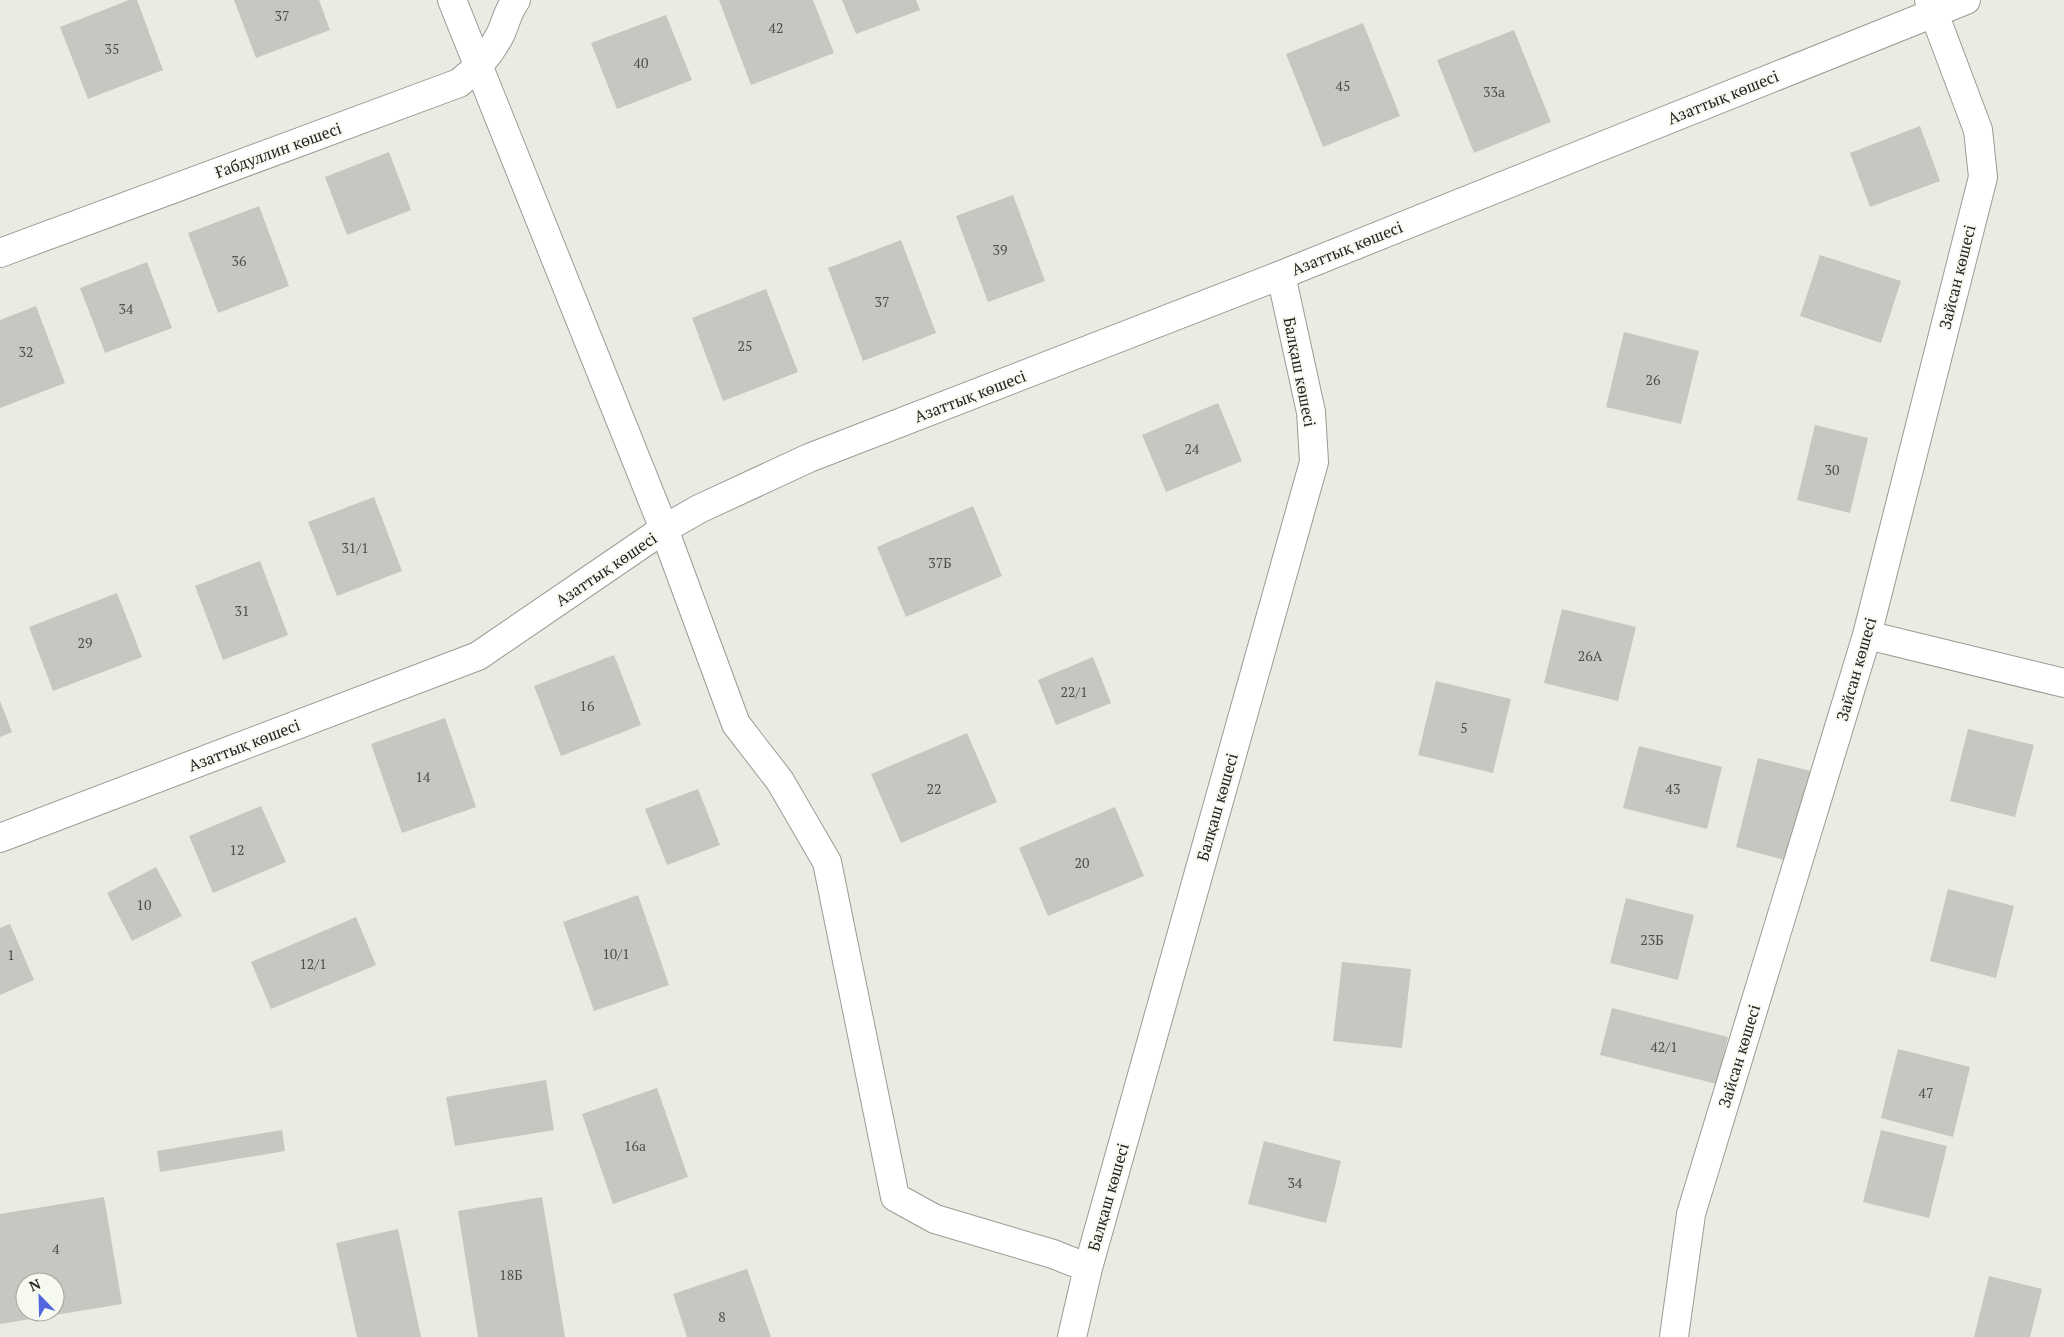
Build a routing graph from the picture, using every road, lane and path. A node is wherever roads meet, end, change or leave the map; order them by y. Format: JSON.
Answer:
{"nodes":[{"id":1,"x":452,"y":0,"type":"edge"},
{"id":2,"x":516,"y":0,"type":"edge"},
{"id":3,"x":1966,"y":0,"type":"edge"},
{"id":4,"x":1932,"y":6,"type":"edge"},
{"id":5,"x":478,"y":69,"type":"junction"},
{"id":6,"x":0,"y":253,"type":"edge"},
{"id":7,"x":1281,"y":275,"type":"junction"},
{"id":8,"x":664,"y":529,"type":"junction"},
{"id":9,"x":1867,"y":635,"type":"junction"},
{"id":10,"x":2064,"y":683,"type":"edge"},
{"id":11,"x":0,"y":838,"type":"edge"},
{"id":12,"x":1088,"y":1268,"type":"junction"},
{"id":13,"x":1072,"y":1337,"type":"edge"},
{"id":14,"x":1674,"y":1337,"type":"edge"}],
"edges":[{"from":1,"to":5,"type":"street"},
{"from":2,"to":5,"type":"street","name":"Ғабдуллин көшесі"},
{"from":3,"to":4,"type":"street","name":"Азаттық көшесі"},
{"from":4,"to":7,"type":"street","name":"Азаттық көшесі"},
{"from":4,"to":9,"type":"street","name":"Зайсан көшесі"},
{"from":5,"to":6,"type":"street","name":"Ғабдуллин көшесі"},
{"from":5,"to":8,"type":"street"},
{"from":7,"to":8,"type":"street","name":"Азаттық көшесі"},
{"from":7,"to":12,"type":"street","name":"Балқаш көшесі"},
{"from":8,"to":11,"type":"street","name":"Азаттық көшесі"},
{"from":8,"to":12,"type":"street"},
{"from":9,"to":10,"type":"street"},
{"from":9,"to":14,"type":"street","name":"Зайсан көшесі"},
{"from":12,"to":13,"type":"street","name":"Балқаш көшесі"}]}
